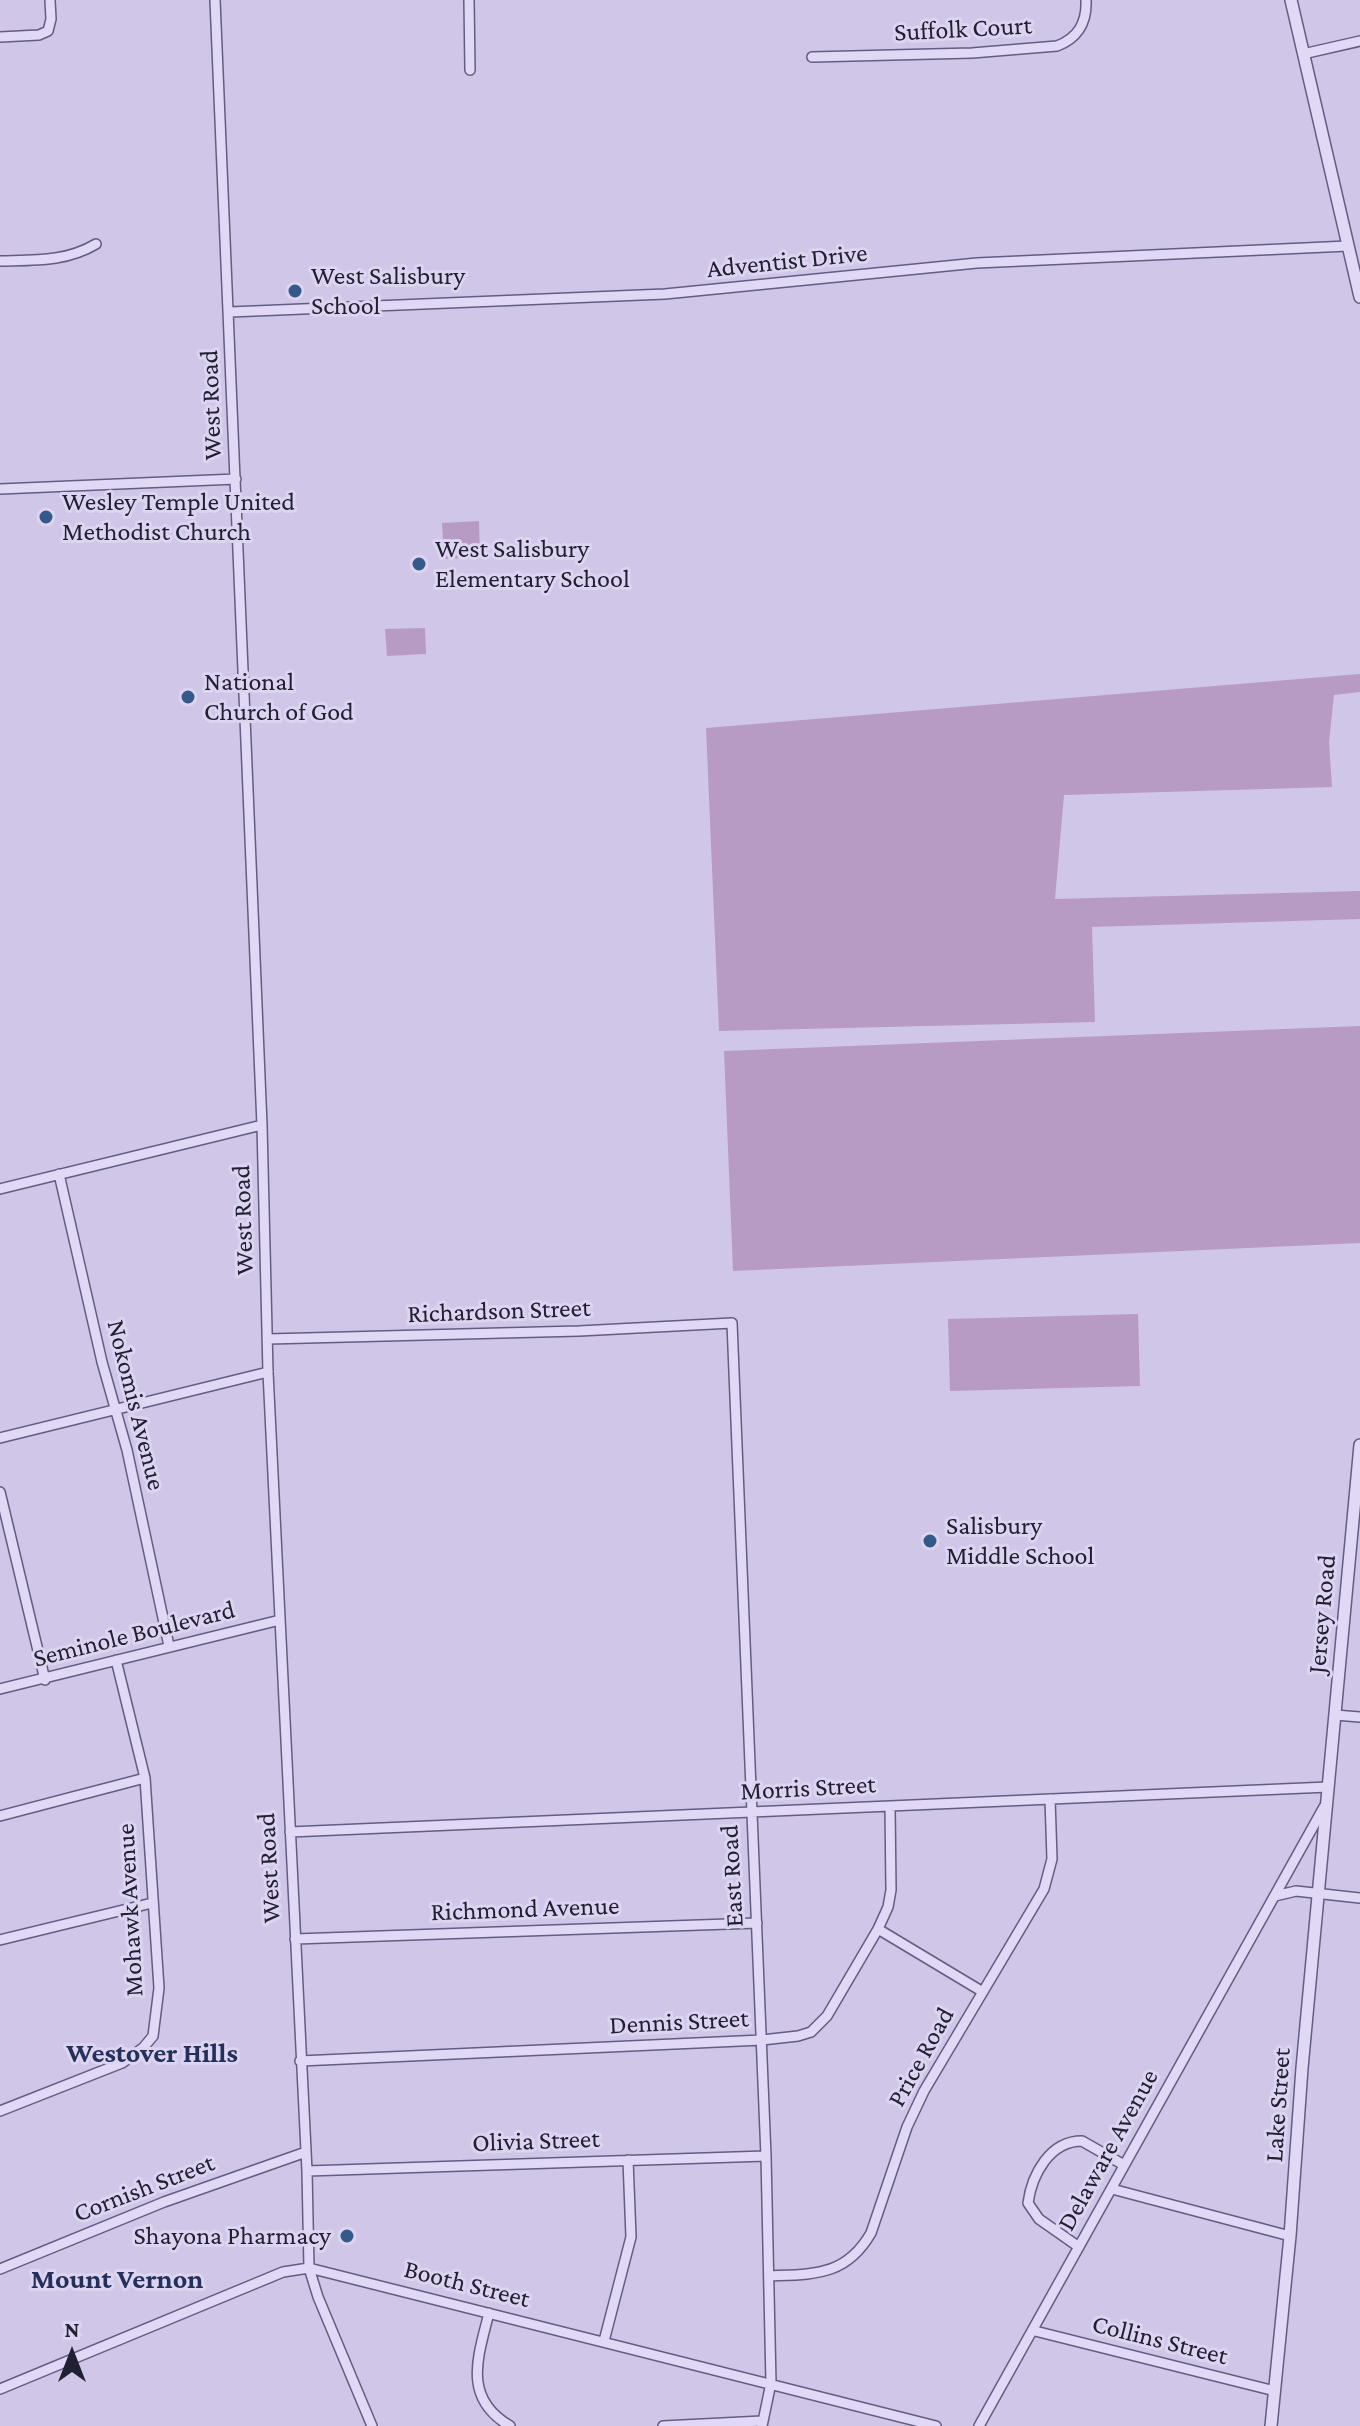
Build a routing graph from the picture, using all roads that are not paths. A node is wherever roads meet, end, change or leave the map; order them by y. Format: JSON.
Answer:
{"nodes":[{"id":1,"x":50,"y":0,"type":"edge"},
{"id":2,"x":215,"y":0,"type":"edge"},
{"id":3,"x":469,"y":0,"type":"edge"},
{"id":4,"x":1086,"y":0,"type":"edge"},
{"id":5,"x":1291,"y":0,"type":"edge"},
{"id":6,"x":0,"y":37,"type":"edge"},
{"id":7,"x":1360,"y":41,"type":"edge"},
{"id":8,"x":1303,"y":54,"type":"junction"},
{"id":9,"x":812,"y":57,"type":"dead end"},
{"id":10,"x":470,"y":70,"type":"dead end"},
{"id":11,"x":96,"y":244,"type":"dead end"},
{"id":12,"x":1348,"y":246,"type":"junction"},
{"id":13,"x":0,"y":261,"type":"edge"},
{"id":14,"x":1360,"y":297,"type":"edge"},
{"id":15,"x":230,"y":312,"type":"junction"},
{"id":16,"x":236,"y":479,"type":"junction"},
{"id":17,"x":0,"y":489,"type":"edge"},
{"id":18,"x":262,"y":1125,"type":"junction"},
{"id":19,"x":59,"y":1174,"type":"junction"},
{"id":20,"x":0,"y":1189,"type":"edge"},
{"id":21,"x":732,"y":1323,"type":"joint"},
{"id":22,"x":268,"y":1339,"type":"junction"},
{"id":23,"x":268,"y":1372,"type":"junction"},
{"id":24,"x":116,"y":1409,"type":"junction"},
{"id":25,"x":0,"y":1438,"type":"edge"},
{"id":26,"x":1360,"y":1445,"type":"edge"},
{"id":27,"x":0,"y":1492,"type":"edge"},
{"id":28,"x":280,"y":1620,"type":"junction"},
{"id":29,"x":169,"y":1646,"type":"junction"},
{"id":30,"x":116,"y":1660,"type":"junction"},
{"id":31,"x":45,"y":1680,"type":"junction"},
{"id":32,"x":0,"y":1689,"type":"edge"},
{"id":33,"x":1335,"y":1715,"type":"junction"},
{"id":34,"x":1360,"y":1717,"type":"edge"},
{"id":35,"x":145,"y":1778,"type":"junction"},
{"id":36,"x":1328,"y":1787,"type":"junction"},
{"id":37,"x":1050,"y":1799,"type":"junction"},
{"id":38,"x":1326,"y":1803,"type":"junction"},
{"id":39,"x":890,"y":1806,"type":"junction"},
{"id":40,"x":751,"y":1812,"type":"junction"},
{"id":41,"x":0,"y":1816,"type":"edge"},
{"id":42,"x":290,"y":1832,"type":"junction"},
{"id":43,"x":1319,"y":1894,"type":"junction"},
{"id":44,"x":1275,"y":1896,"type":"junction"},
{"id":45,"x":1360,"y":1898,"type":"edge"},
{"id":46,"x":152,"y":1903,"type":"junction"},
{"id":47,"x":757,"y":1923,"type":"junction"},
{"id":48,"x":878,"y":1929,"type":"junction"},
{"id":49,"x":295,"y":1939,"type":"junction"},
{"id":50,"x":0,"y":1940,"type":"edge"},
{"id":51,"x":983,"y":1992,"type":"junction"},
{"id":52,"x":762,"y":2040,"type":"junction"},
{"id":53,"x":300,"y":2061,"type":"junction"},
{"id":54,"x":0,"y":2111,"type":"edge"},
{"id":55,"x":306,"y":2152,"type":"junction"},
{"id":56,"x":766,"y":2156,"type":"junction"},
{"id":57,"x":628,"y":2160,"type":"junction"},
{"id":58,"x":1124,"y":2165,"type":"junction"},
{"id":59,"x":307,"y":2171,"type":"junction"},
{"id":60,"x":1112,"y":2189,"type":"junction"},
{"id":61,"x":1290,"y":2236,"type":"junction"},
{"id":62,"x":1079,"y":2247,"type":"junction"},
{"id":63,"x":309,"y":2268,"type":"junction"},
{"id":64,"x":0,"y":2269,"type":"edge"},
{"id":65,"x":769,"y":2276,"type":"junction"},
{"id":66,"x":489,"y":2313,"type":"junction"},
{"id":67,"x":1035,"y":2331,"type":"junction"},
{"id":68,"x":604,"y":2341,"type":"junction"},
{"id":69,"x":771,"y":2383,"type":"junction"},
{"id":70,"x":0,"y":2389,"type":"edge"},
{"id":71,"x":1275,"y":2391,"type":"junction"},
{"id":72,"x":762,"y":2424,"type":"edge"},
{"id":73,"x":372,"y":2426,"type":"edge"},
{"id":74,"x":510,"y":2426,"type":"edge"},
{"id":75,"x":663,"y":2426,"type":"edge"},
{"id":76,"x":936,"y":2426,"type":"edge"},
{"id":77,"x":979,"y":2426,"type":"edge"},
{"id":78,"x":1271,"y":2426,"type":"edge"}],
"edges":[{"from":1,"to":6,"type":"street"},
{"from":2,"to":15,"type":"street","name":"West Road"},
{"from":3,"to":10,"type":"street"},
{"from":4,"to":9,"type":"street","name":"Suffolk Court"},
{"from":5,"to":8,"type":"street"},
{"from":7,"to":8,"type":"street"},
{"from":8,"to":12,"type":"street"},
{"from":11,"to":13,"type":"street"},
{"from":12,"to":14,"type":"street"},
{"from":12,"to":15,"type":"street","name":"Adventist Drive"},
{"from":15,"to":16,"type":"street","name":"West Road"},
{"from":16,"to":17,"type":"street"},
{"from":16,"to":18,"type":"street","name":"West Road"},
{"from":18,"to":19,"type":"street"},
{"from":18,"to":22,"type":"street","name":"West Road"},
{"from":19,"to":20,"type":"street"},
{"from":19,"to":24,"type":"street","name":"Nokomis Avenue"},
{"from":21,"to":22,"type":"street","name":"Richardson Street"},
{"from":21,"to":40,"type":"street","name":"East Road"},
{"from":22,"to":23,"type":"street","name":"West Road"},
{"from":23,"to":24,"type":"street"},
{"from":23,"to":28,"type":"street","name":"West Road"},
{"from":24,"to":25,"type":"street"},
{"from":24,"to":29,"type":"street","name":"Nokomis Avenue"},
{"from":26,"to":33,"type":"street","name":"Jersey Road"},
{"from":27,"to":31,"type":"street"},
{"from":28,"to":29,"type":"street","name":"Seminole Boulevard"},
{"from":28,"to":42,"type":"street","name":"West Road"},
{"from":29,"to":30,"type":"street","name":"Seminole Boulevard"},
{"from":30,"to":31,"type":"street","name":"Seminole Boulevard"},
{"from":30,"to":35,"type":"street","name":"Mohawk Avenue"},
{"from":31,"to":32,"type":"street","name":"Seminole Boulevard"},
{"from":33,"to":34,"type":"street"},
{"from":33,"to":36,"type":"street","name":"Jersey Road"},
{"from":35,"to":41,"type":"street"},
{"from":35,"to":46,"type":"street","name":"Mohawk Avenue"},
{"from":36,"to":37,"type":"street","name":"Morris Street"},
{"from":36,"to":38,"type":"street","name":"Lake Street"},
{"from":37,"to":39,"type":"street","name":"Morris Street"},
{"from":37,"to":51,"type":"street","name":"Price Road"},
{"from":38,"to":43,"type":"street","name":"Lake Street"},
{"from":38,"to":44,"type":"street","name":"Delaware Avenue"},
{"from":39,"to":40,"type":"street","name":"Morris Street"},
{"from":39,"to":48,"type":"street","name":"Dennis Street"},
{"from":40,"to":42,"type":"street","name":"Morris Street"},
{"from":40,"to":47,"type":"street","name":"East Road"},
{"from":42,"to":49,"type":"street","name":"West Road"},
{"from":43,"to":44,"type":"street"},
{"from":43,"to":45,"type":"street"},
{"from":43,"to":61,"type":"street","name":"Lake Street"},
{"from":44,"to":58,"type":"street","name":"Delaware Avenue"},
{"from":46,"to":50,"type":"street"},
{"from":46,"to":54,"type":"street","name":"Mohawk Avenue"},
{"from":47,"to":49,"type":"street","name":"Richmond Avenue"},
{"from":47,"to":52,"type":"street","name":"East Road"},
{"from":48,"to":51,"type":"street"},
{"from":48,"to":52,"type":"street","name":"Dennis Street"},
{"from":49,"to":53,"type":"street","name":"West Road"},
{"from":51,"to":65,"type":"street","name":"Price Road"},
{"from":52,"to":53,"type":"street","name":"Dennis Street"},
{"from":52,"to":56,"type":"street","name":"East Road"},
{"from":53,"to":55,"type":"street","name":"West Road"},
{"from":55,"to":59,"type":"street","name":"West Road"},
{"from":55,"to":64,"type":"street","name":"Cornish Street"},
{"from":56,"to":57,"type":"street","name":"Olivia Street"},
{"from":56,"to":65,"type":"street","name":"East Road"},
{"from":57,"to":59,"type":"street","name":"Olivia Street"},
{"from":57,"to":68,"type":"street"},
{"from":58,"to":60,"type":"street","name":"Delaware Avenue"},
{"from":58,"to":62,"type":"street"},
{"from":59,"to":63,"type":"street","name":"West Road"},
{"from":60,"to":61,"type":"street"},
{"from":60,"to":62,"type":"street","name":"Delaware Avenue"},
{"from":61,"to":71,"type":"street","name":"Lake Street"},
{"from":62,"to":67,"type":"street","name":"Delaware Avenue"},
{"from":63,"to":66,"type":"street","name":"Booth Street"},
{"from":63,"to":70,"type":"street","name":"Booth Street"},
{"from":63,"to":73,"type":"street","name":"West Road"},
{"from":65,"to":69,"type":"street","name":"East Road"},
{"from":66,"to":68,"type":"street","name":"Booth Street"},
{"from":66,"to":74,"type":"street"},
{"from":67,"to":71,"type":"street","name":"Collins Street"},
{"from":67,"to":77,"type":"street","name":"Delaware Avenue"},
{"from":68,"to":69,"type":"street","name":"Booth Street"},
{"from":69,"to":72,"type":"street","name":"East Road"},
{"from":69,"to":76,"type":"street","name":"Booth Street"},
{"from":71,"to":78,"type":"street","name":"Lake Street"},
{"from":72,"to":75,"type":"street"}]}
